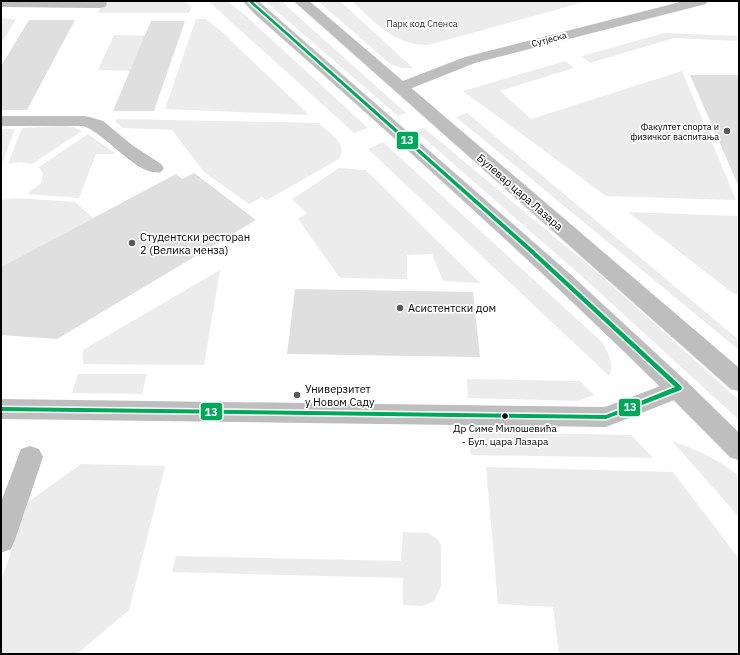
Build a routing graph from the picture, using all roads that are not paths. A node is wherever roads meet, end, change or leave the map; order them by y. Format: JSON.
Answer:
{"nodes":[{"id":1,"x":239,"y":1,"type":"edge"},
{"id":2,"x":302,"y":1,"type":"edge"},
{"id":3,"x":701,"y":1,"type":"edge"},
{"id":4,"x":1,"y":3,"type":"edge"},
{"id":5,"x":100,"y":4,"type":"dead end"},
{"id":6,"x":255,"y":7,"type":"edge"},
{"id":7,"x":401,"y":87,"type":"junction"},
{"id":8,"x":1,"y":121,"type":"edge"},
{"id":9,"x":156,"y":168,"type":"dead end"},
{"id":10,"x":739,"y":382,"type":"edge"},
{"id":11,"x":679,"y":388,"type":"junction"},
{"id":12,"x":1,"y":409,"type":"edge"},
{"id":13,"x":739,"y":449,"type":"edge"},
{"id":14,"x":30,"y":457,"type":"dead end"},
{"id":15,"x":1,"y":540,"type":"edge"}],
"edges":[{"from":1,"to":6,"type":"main road"},
{"from":2,"to":7,"type":"main road","name":"Булевар цара Лазара"},
{"from":3,"to":7,"type":"main road","name":"Сутјеска"},
{"from":4,"to":5,"type":"main road"},
{"from":6,"to":11,"type":"main road"},
{"from":7,"to":10,"type":"main road","name":"Булевар цара Лазара"},
{"from":8,"to":9,"type":"main road"},
{"from":11,"to":12,"type":"main road"},
{"from":11,"to":13,"type":"main road"},
{"from":14,"to":15,"type":"main road"}]}
